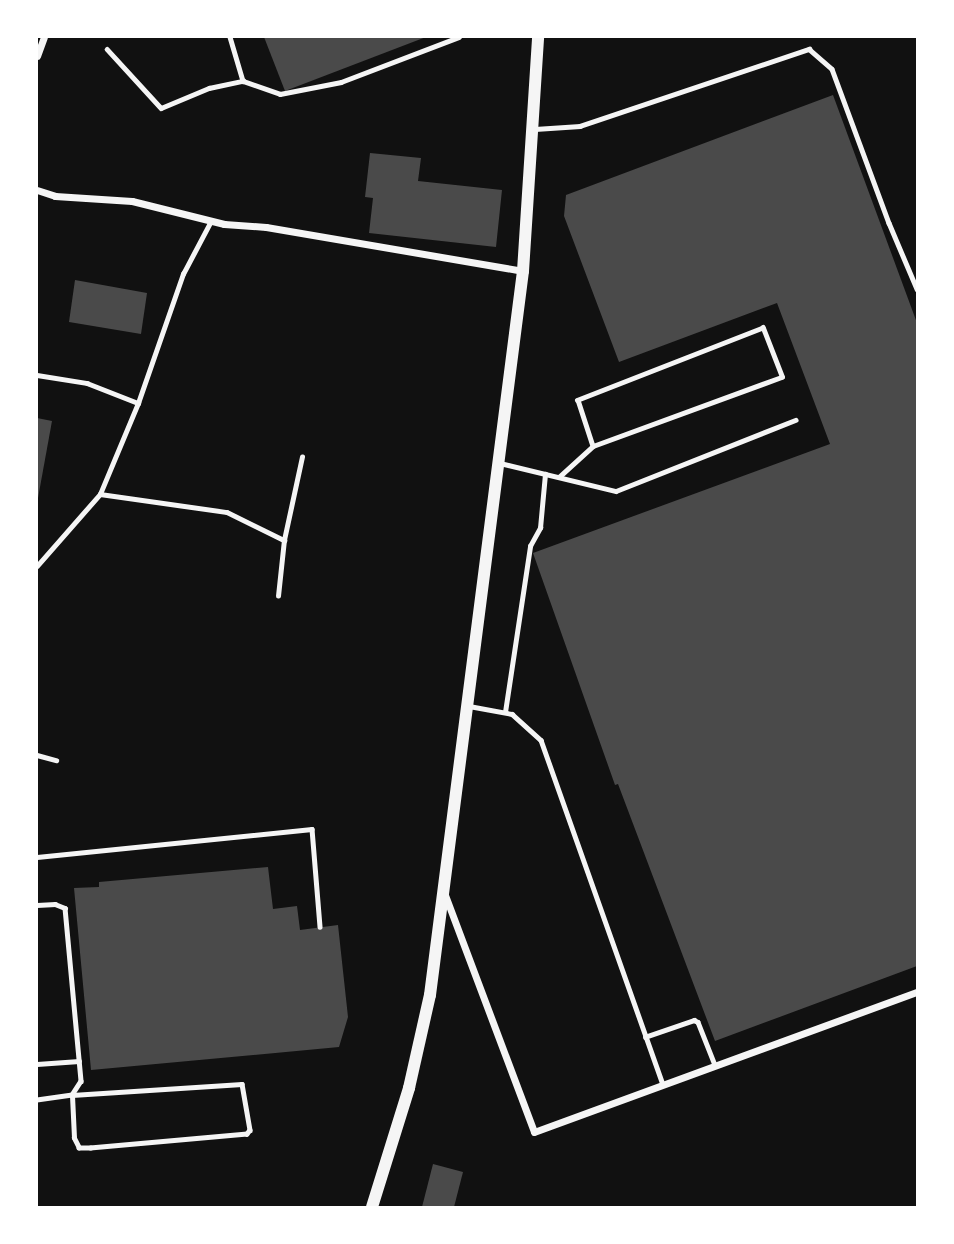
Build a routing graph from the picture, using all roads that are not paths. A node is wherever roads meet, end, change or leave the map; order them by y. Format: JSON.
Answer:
{"nodes":[{"id":1,"x":44,"y":37,"type":"edge"},
{"id":2,"x":230,"y":37,"type":"edge"},
{"id":3,"x":459,"y":37,"type":"edge"},
{"id":4,"x":538,"y":37,"type":"edge"},
{"id":5,"x":107,"y":49,"type":"dead end"},
{"id":6,"x":37,"y":56,"type":"edge"},
{"id":7,"x":243,"y":81,"type":"junction"},
{"id":8,"x":535,"y":129,"type":"junction"},
{"id":9,"x":39,"y":192,"type":"edge"},
{"id":10,"x":211,"y":221,"type":"junction"},
{"id":11,"x":523,"y":271,"type":"junction"},
{"id":12,"x":917,"y":289,"type":"edge"},
{"id":13,"x":37,"y":374,"type":"edge"},
{"id":14,"x":138,"y":403,"type":"junction"},
{"id":15,"x":795,"y":420,"type":"dead end"},
{"id":16,"x":593,"y":446,"type":"junction"},
{"id":17,"x":302,"y":457,"type":"dead end"},
{"id":18,"x":499,"y":463,"type":"junction"},
{"id":19,"x":545,"y":474,"type":"junction"},
{"id":20,"x":559,"y":477,"type":"junction"},
{"id":21,"x":100,"y":494,"type":"junction"},
{"id":22,"x":284,"y":540,"type":"junction"},
{"id":23,"x":37,"y":566,"type":"edge"},
{"id":24,"x":278,"y":596,"type":"dead end"},
{"id":25,"x":469,"y":706,"type":"junction"},
{"id":26,"x":505,"y":712,"type":"junction"},
{"id":27,"x":37,"y":755,"type":"edge"},
{"id":28,"x":56,"y":760,"type":"dead end"},
{"id":29,"x":37,"y":857,"type":"edge"},
{"id":30,"x":444,"y":894,"type":"junction"},
{"id":31,"x":37,"y":905,"type":"edge"},
{"id":32,"x":320,"y":927,"type":"dead end"},
{"id":33,"x":917,"y":992,"type":"edge"},
{"id":34,"x":645,"y":1037,"type":"junction"},
{"id":35,"x":79,"y":1061,"type":"junction"},
{"id":36,"x":37,"y":1064,"type":"edge"},
{"id":37,"x":715,"y":1066,"type":"junction"},
{"id":38,"x":664,"y":1085,"type":"junction"},
{"id":39,"x":72,"y":1095,"type":"junction"},
{"id":40,"x":37,"y":1100,"type":"edge"},
{"id":41,"x":372,"y":1207,"type":"edge"}],
"edges":[{"from":1,"to":6,"type":"street"},
{"from":2,"to":7,"type":"lane"},
{"from":3,"to":7,"type":"lane"},
{"from":4,"to":8,"type":"street"},
{"from":5,"to":7,"type":"lane"},
{"from":8,"to":11,"type":"street"},
{"from":8,"to":12,"type":"lane"},
{"from":9,"to":10,"type":"street"},
{"from":10,"to":11,"type":"street"},
{"from":10,"to":14,"type":"lane"},
{"from":11,"to":18,"type":"street"},
{"from":13,"to":14,"type":"lane"},
{"from":14,"to":21,"type":"lane"},
{"from":15,"to":20,"type":"lane"},
{"from":16,"to":16,"type":"lane"},
{"from":16,"to":20,"type":"lane"},
{"from":17,"to":22,"type":"lane"},
{"from":18,"to":19,"type":"lane"},
{"from":18,"to":25,"type":"street"},
{"from":19,"to":20,"type":"lane"},
{"from":19,"to":26,"type":"lane"},
{"from":21,"to":22,"type":"lane"},
{"from":21,"to":23,"type":"lane"},
{"from":22,"to":24,"type":"lane"},
{"from":25,"to":26,"type":"lane"},
{"from":25,"to":30,"type":"street"},
{"from":26,"to":34,"type":"lane"},
{"from":27,"to":28,"type":"lane"},
{"from":29,"to":32,"type":"lane"},
{"from":30,"to":38,"type":"street"},
{"from":30,"to":41,"type":"street"},
{"from":31,"to":35,"type":"lane"},
{"from":33,"to":37,"type":"street"},
{"from":34,"to":37,"type":"lane"},
{"from":34,"to":38,"type":"lane"},
{"from":35,"to":36,"type":"lane"},
{"from":35,"to":39,"type":"lane"},
{"from":37,"to":38,"type":"street"},
{"from":39,"to":39,"type":"lane"},
{"from":39,"to":40,"type":"lane"}]}
